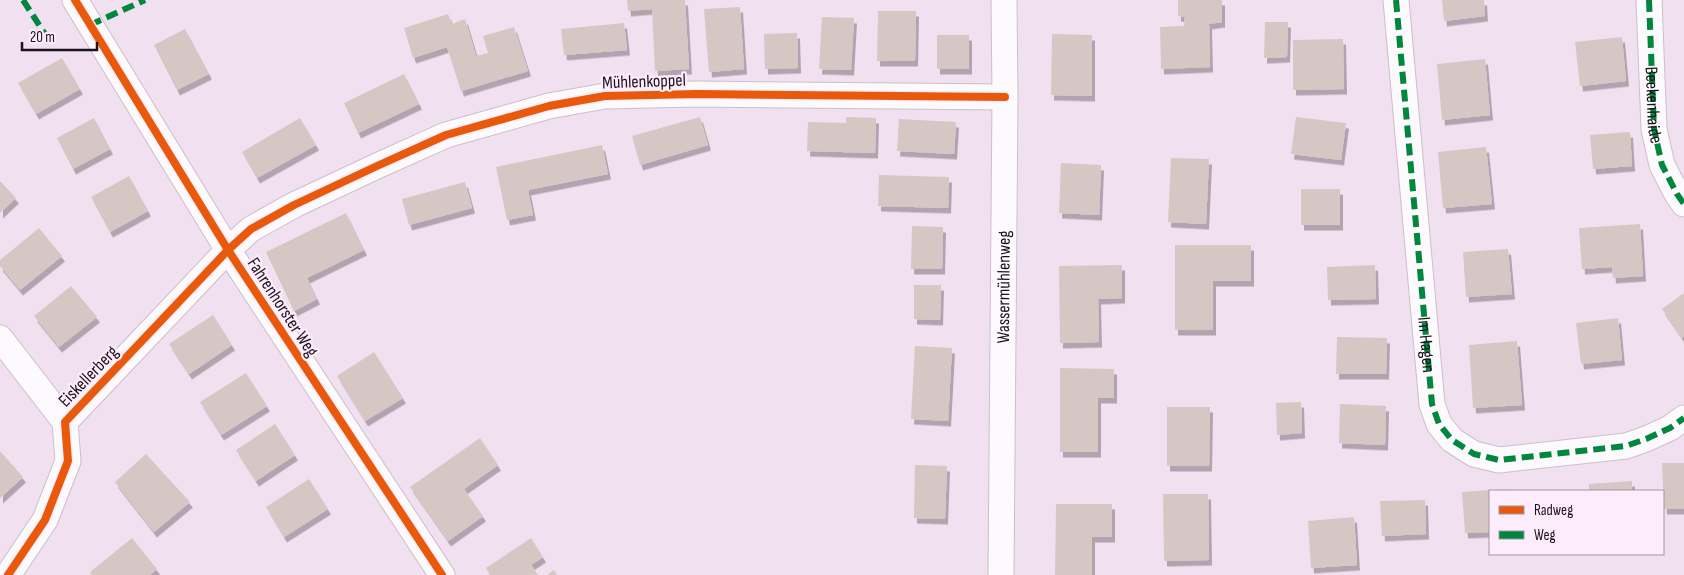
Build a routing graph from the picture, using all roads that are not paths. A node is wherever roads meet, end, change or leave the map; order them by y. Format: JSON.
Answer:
{"nodes":[{"id":1,"x":75,"y":0,"type":"edge"},
{"id":2,"x":1004,"y":0,"type":"edge"},
{"id":3,"x":1396,"y":0,"type":"edge"},
{"id":4,"x":1649,"y":0,"type":"edge"},
{"id":5,"x":1006,"y":97,"type":"junction"},
{"id":6,"x":1684,"y":204,"type":"edge"},
{"id":7,"x":228,"y":250,"type":"junction"},
{"id":8,"x":0,"y":338,"type":"edge"},
{"id":9,"x":1684,"y":418,"type":"edge"},
{"id":10,"x":65,"y":422,"type":"junction"},
{"id":11,"x":8,"y":575,"type":"edge"},
{"id":12,"x":442,"y":575,"type":"edge"},
{"id":13,"x":1001,"y":575,"type":"edge"}],
"edges":[{"from":1,"to":7,"type":"street","name":"Fahrenhorster Weg"},
{"from":2,"to":5,"type":"street","name":"Wassermühlenweg"},
{"from":3,"to":9,"type":"street","name":"Im Hagen"},
{"from":4,"to":6,"type":"street","name":"Beekenhaide"},
{"from":5,"to":7,"type":"street","name":"Mühlenkoppel"},
{"from":5,"to":13,"type":"street","name":"Wassermühlenweg"},
{"from":7,"to":10,"type":"street","name":"Eiskellerberg"},
{"from":7,"to":12,"type":"street","name":"Fahrenhorster Weg"},
{"from":8,"to":10,"type":"street","name":"Eiskellerberg"},
{"from":10,"to":11,"type":"street","name":"Eiskellerberg"}]}
